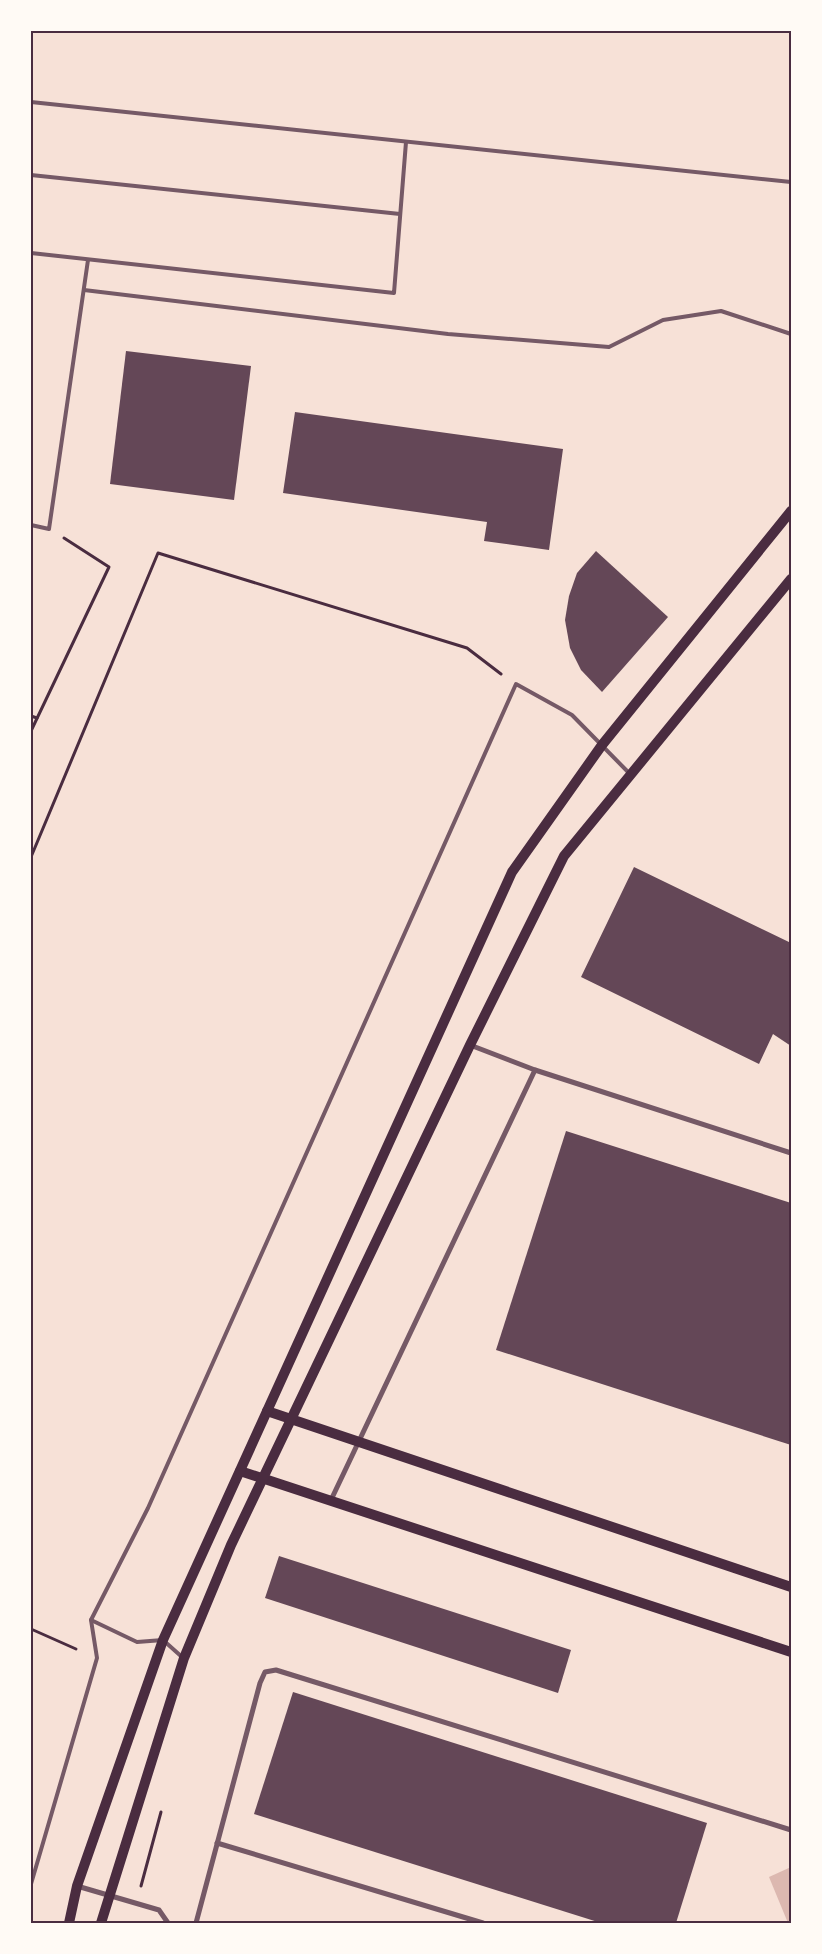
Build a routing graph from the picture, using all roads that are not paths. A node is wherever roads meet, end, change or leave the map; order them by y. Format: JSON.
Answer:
{"nodes":[{"id":1,"x":31,"y":102,"type":"edge"},
{"id":2,"x":406,"y":142,"type":"junction"},
{"id":3,"x":31,"y":175,"type":"edge"},
{"id":4,"x":791,"y":182,"type":"edge"},
{"id":5,"x":400,"y":214,"type":"junction"},
{"id":6,"x":31,"y":253,"type":"edge"},
{"id":7,"x":88,"y":260,"type":"junction"},
{"id":8,"x":84,"y":290,"type":"junction"},
{"id":9,"x":791,"y":334,"type":"edge"},
{"id":10,"x":791,"y":511,"type":"edge"},
{"id":11,"x":31,"y":526,"type":"edge"},
{"id":12,"x":791,"y":579,"type":"edge"},
{"id":13,"x":602,"y":745,"type":"junction"},
{"id":14,"x":630,"y":774,"type":"junction"},
{"id":15,"x":470,"y":1045,"type":"junction"},
{"id":16,"x":535,"y":1070,"type":"junction"},
{"id":17,"x":791,"y":1153,"type":"edge"},
{"id":18,"x":267,"y":1411,"type":"junction"},
{"id":19,"x":290,"y":1420,"type":"junction"},
{"id":20,"x":358,"y":1443,"type":"junction"},
{"id":21,"x":240,"y":1471,"type":"junction"},
{"id":22,"x":263,"y":1478,"type":"junction"},
{"id":23,"x":330,"y":1501,"type":"junction"},
{"id":24,"x":791,"y":1587,"type":"edge"},
{"id":25,"x":91,"y":1620,"type":"junction"},
{"id":26,"x":163,"y":1640,"type":"junction"},
{"id":27,"x":791,"y":1652,"type":"edge"},
{"id":28,"x":184,"y":1658,"type":"junction"},
{"id":29,"x":791,"y":1830,"type":"edge"},
{"id":30,"x":217,"y":1843,"type":"junction"},
{"id":31,"x":31,"y":1884,"type":"edge"},
{"id":32,"x":77,"y":1886,"type":"junction"},
{"id":33,"x":110,"y":1896,"type":"junction"},
{"id":34,"x":69,"y":1923,"type":"edge"},
{"id":35,"x":101,"y":1923,"type":"edge"},
{"id":36,"x":168,"y":1923,"type":"edge"},
{"id":37,"x":196,"y":1923,"type":"edge"},
{"id":38,"x":483,"y":1923,"type":"edge"}],
"edges":[{"from":1,"to":2,"type":"lane"},
{"from":2,"to":4,"type":"lane"},
{"from":2,"to":5,"type":"lane"},
{"from":3,"to":5,"type":"lane"},
{"from":5,"to":7,"type":"lane"},
{"from":6,"to":7,"type":"lane"},
{"from":7,"to":8,"type":"lane"},
{"from":8,"to":9,"type":"lane"},
{"from":8,"to":11,"type":"lane"},
{"from":10,"to":13,"type":"main road"},
{"from":12,"to":14,"type":"main road"},
{"from":13,"to":14,"type":"lane"},
{"from":13,"to":18,"type":"main road"},
{"from":13,"to":25,"type":"lane"},
{"from":14,"to":15,"type":"main road"},
{"from":15,"to":16,"type":"street"},
{"from":15,"to":19,"type":"main road"},
{"from":16,"to":17,"type":"street"},
{"from":16,"to":20,"type":"street"},
{"from":18,"to":19,"type":"main road"},
{"from":18,"to":21,"type":"main road"},
{"from":19,"to":20,"type":"main road"},
{"from":19,"to":22,"type":"main road"},
{"from":20,"to":23,"type":"street"},
{"from":20,"to":24,"type":"main road"},
{"from":21,"to":22,"type":"main road"},
{"from":21,"to":26,"type":"main road"},
{"from":22,"to":23,"type":"main road"},
{"from":22,"to":28,"type":"main road"},
{"from":23,"to":27,"type":"main road"},
{"from":25,"to":26,"type":"lane"},
{"from":25,"to":31,"type":"lane"},
{"from":26,"to":28,"type":"lane"},
{"from":26,"to":32,"type":"main road"},
{"from":28,"to":33,"type":"main road"},
{"from":29,"to":30,"type":"street"},
{"from":30,"to":37,"type":"street"},
{"from":30,"to":38,"type":"street"},
{"from":32,"to":33,"type":"street"},
{"from":32,"to":34,"type":"main road"},
{"from":33,"to":35,"type":"main road"},
{"from":33,"to":36,"type":"street"}]}
